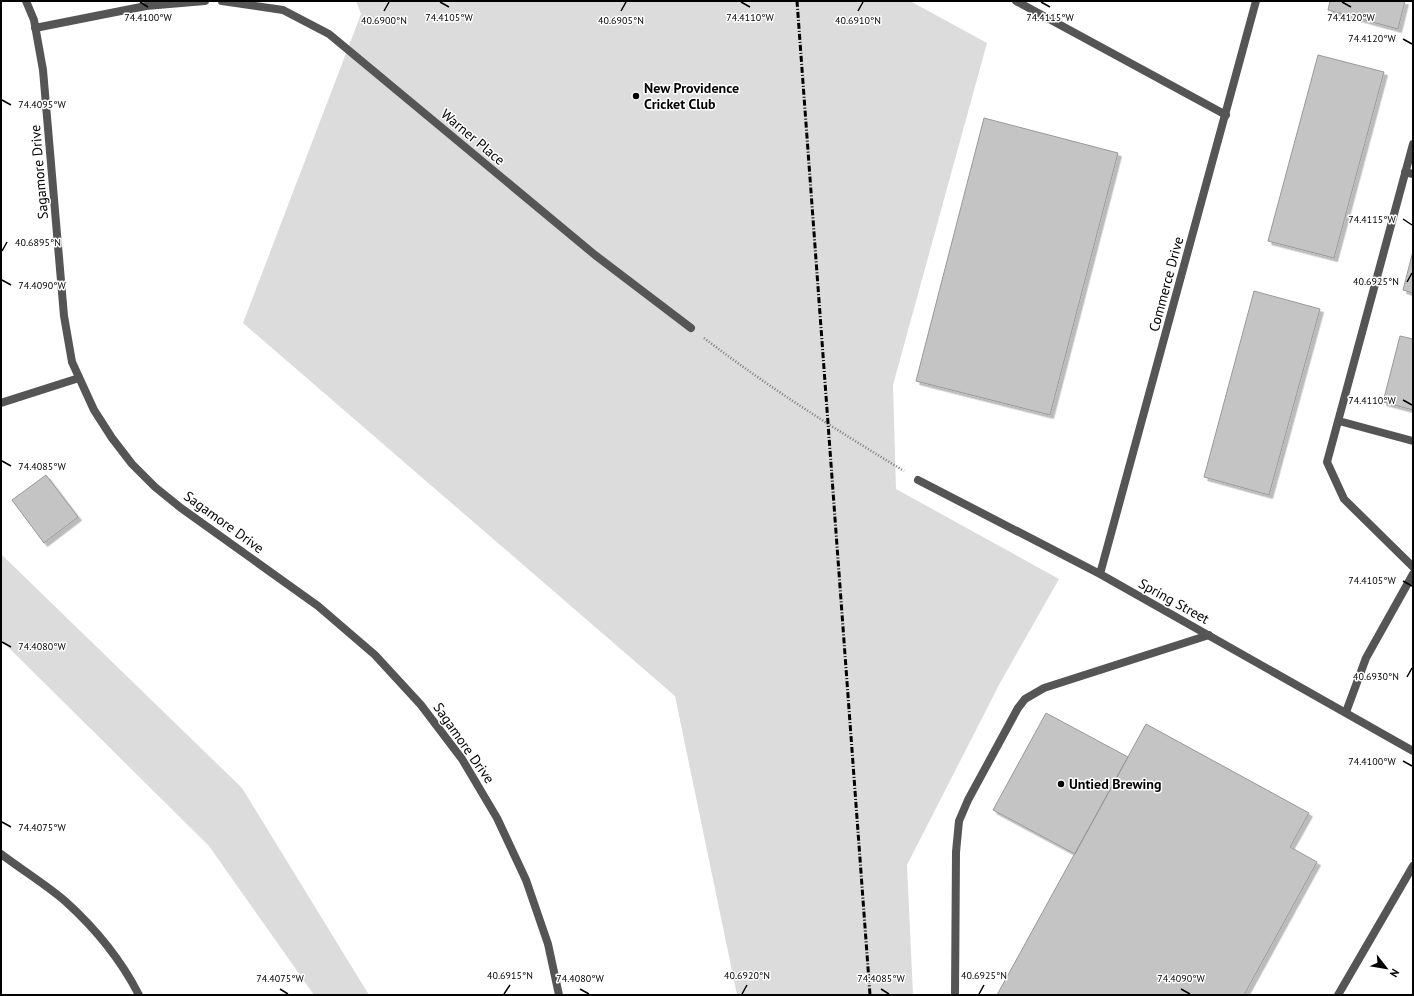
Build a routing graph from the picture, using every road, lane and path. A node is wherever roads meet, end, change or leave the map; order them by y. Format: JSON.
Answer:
{"nodes":[{"id":1,"x":26,"y":1,"type":"edge"},
{"id":2,"x":204,"y":1,"type":"edge"},
{"id":3,"x":222,"y":1,"type":"edge"},
{"id":4,"x":1016,"y":1,"type":"edge"},
{"id":5,"x":1256,"y":1,"type":"edge"},
{"id":6,"x":35,"y":28,"type":"junction"},
{"id":7,"x":1226,"y":115,"type":"junction"},
{"id":8,"x":1413,"y":144,"type":"edge"},
{"id":9,"x":1409,"y":173,"type":"edge"},
{"id":10,"x":691,"y":328,"type":"joint"},
{"id":11,"x":79,"y":378,"type":"junction"},
{"id":12,"x":1,"y":403,"type":"edge"},
{"id":13,"x":1339,"y":421,"type":"junction"},
{"id":14,"x":1413,"y":441,"type":"edge"},
{"id":15,"x":918,"y":480,"type":"joint"},
{"id":16,"x":1413,"y":567,"type":"edge"},
{"id":17,"x":1100,"y":574,"type":"junction"},
{"id":18,"x":1413,"y":574,"type":"edge"},
{"id":19,"x":1209,"y":635,"type":"junction"},
{"id":20,"x":1346,"y":712,"type":"junction"},
{"id":21,"x":1413,"y":751,"type":"edge"},
{"id":22,"x":1,"y":854,"type":"edge"},
{"id":23,"x":1413,"y":866,"type":"edge"},
{"id":24,"x":140,"y":995,"type":"edge"},
{"id":25,"x":559,"y":995,"type":"edge"},
{"id":26,"x":954,"y":995,"type":"edge"},
{"id":27,"x":1338,"y":995,"type":"edge"}],
"edges":[{"from":1,"to":6,"type":"street","name":"Sagamore Drive"},
{"from":2,"to":6,"type":"street"},
{"from":3,"to":10,"type":"street","name":"Warner Place"},
{"from":4,"to":7,"type":"street"},
{"from":5,"to":7,"type":"street","name":"Commerce Drive"},
{"from":6,"to":11,"type":"street","name":"Sagamore Drive"},
{"from":7,"to":17,"type":"street","name":"Commerce Drive"},
{"from":8,"to":9,"type":"street"},
{"from":9,"to":13,"type":"street"},
{"from":10,"to":15,"type":"path"},
{"from":11,"to":12,"type":"street"},
{"from":11,"to":25,"type":"street","name":"Sagamore Drive"},
{"from":13,"to":14,"type":"street"},
{"from":13,"to":16,"type":"street"},
{"from":15,"to":17,"type":"street","name":"Spring Street"},
{"from":17,"to":19,"type":"street","name":"Spring Street"},
{"from":18,"to":20,"type":"street"},
{"from":19,"to":20,"type":"street","name":"Spring Street"},
{"from":19,"to":26,"type":"street"},
{"from":20,"to":21,"type":"street","name":"Spring Street"},
{"from":22,"to":24,"type":"street"},
{"from":23,"to":27,"type":"street"}]}
